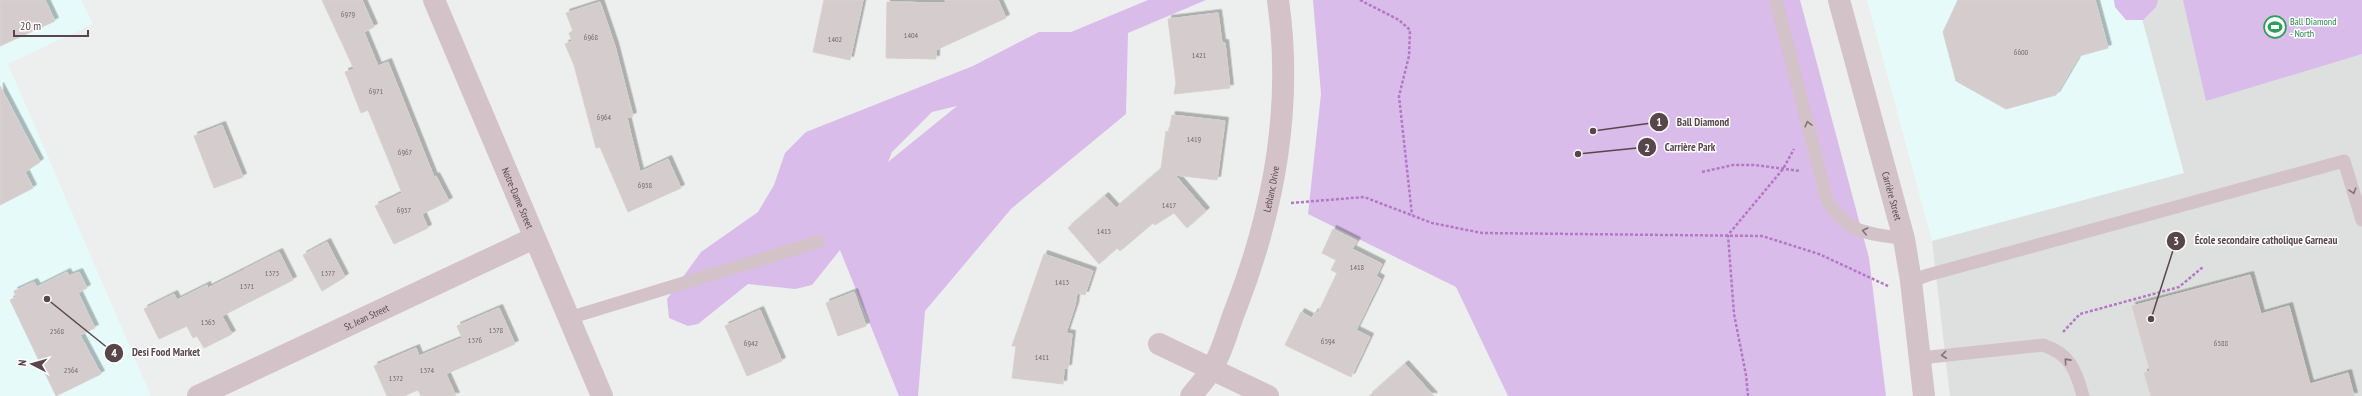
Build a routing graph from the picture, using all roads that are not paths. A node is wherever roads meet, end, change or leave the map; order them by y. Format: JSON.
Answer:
{"nodes":[{"id":1,"x":434,"y":0,"type":"edge"},
{"id":2,"x":1278,"y":0,"type":"edge"},
{"id":3,"x":1776,"y":0,"type":"edge"},
{"id":4,"x":1839,"y":0,"type":"edge"},
{"id":5,"x":2362,"y":220,"type":"edge"},
{"id":6,"x":534,"y":238,"type":"junction"},
{"id":7,"x":1904,"y":239,"type":"junction"},
{"id":8,"x":818,"y":242,"type":"dead end"},
{"id":9,"x":1911,"y":282,"type":"junction"},
{"id":10,"x":569,"y":318,"type":"junction"},
{"id":11,"x":1159,"y":344,"type":"dead end"},
{"id":12,"x":1920,"y":358,"type":"junction"},
{"id":13,"x":1212,"y":369,"type":"junction"},
{"id":14,"x":198,"y":396,"type":"edge"},
{"id":15,"x":602,"y":396,"type":"edge"},
{"id":16,"x":1191,"y":396,"type":"edge"},
{"id":17,"x":1268,"y":396,"type":"edge"},
{"id":18,"x":1924,"y":396,"type":"edge"},
{"id":19,"x":2083,"y":396,"type":"edge"}],
"edges":[{"from":1,"to":6,"type":"street","name":"Notre-Dame Street"},
{"from":2,"to":13,"type":"street","name":"Leblanc Drive"},
{"from":7,"to":3,"type":"lane","one_way":true},
{"from":4,"to":7,"type":"street","name":"Carrière Street"},
{"from":9,"to":5,"type":"lane","one_way":true},
{"from":6,"to":10,"type":"street","name":"Notre-Dame Street"},
{"from":6,"to":14,"type":"street","name":"St. Jean Street"},
{"from":7,"to":9,"type":"street","name":"Carrière Street"},
{"from":8,"to":10,"type":"lane"},
{"from":9,"to":12,"type":"street","name":"Carrière Street"},
{"from":10,"to":15,"type":"street","name":"Notre-Dame Street"},
{"from":11,"to":13,"type":"street"},
{"from":12,"to":18,"type":"street","name":"Carrière Street"},
{"from":19,"to":12,"type":"lane","one_way":true},
{"from":13,"to":16,"type":"street","name":"Leblanc Drive"},
{"from":13,"to":17,"type":"street"}]}
